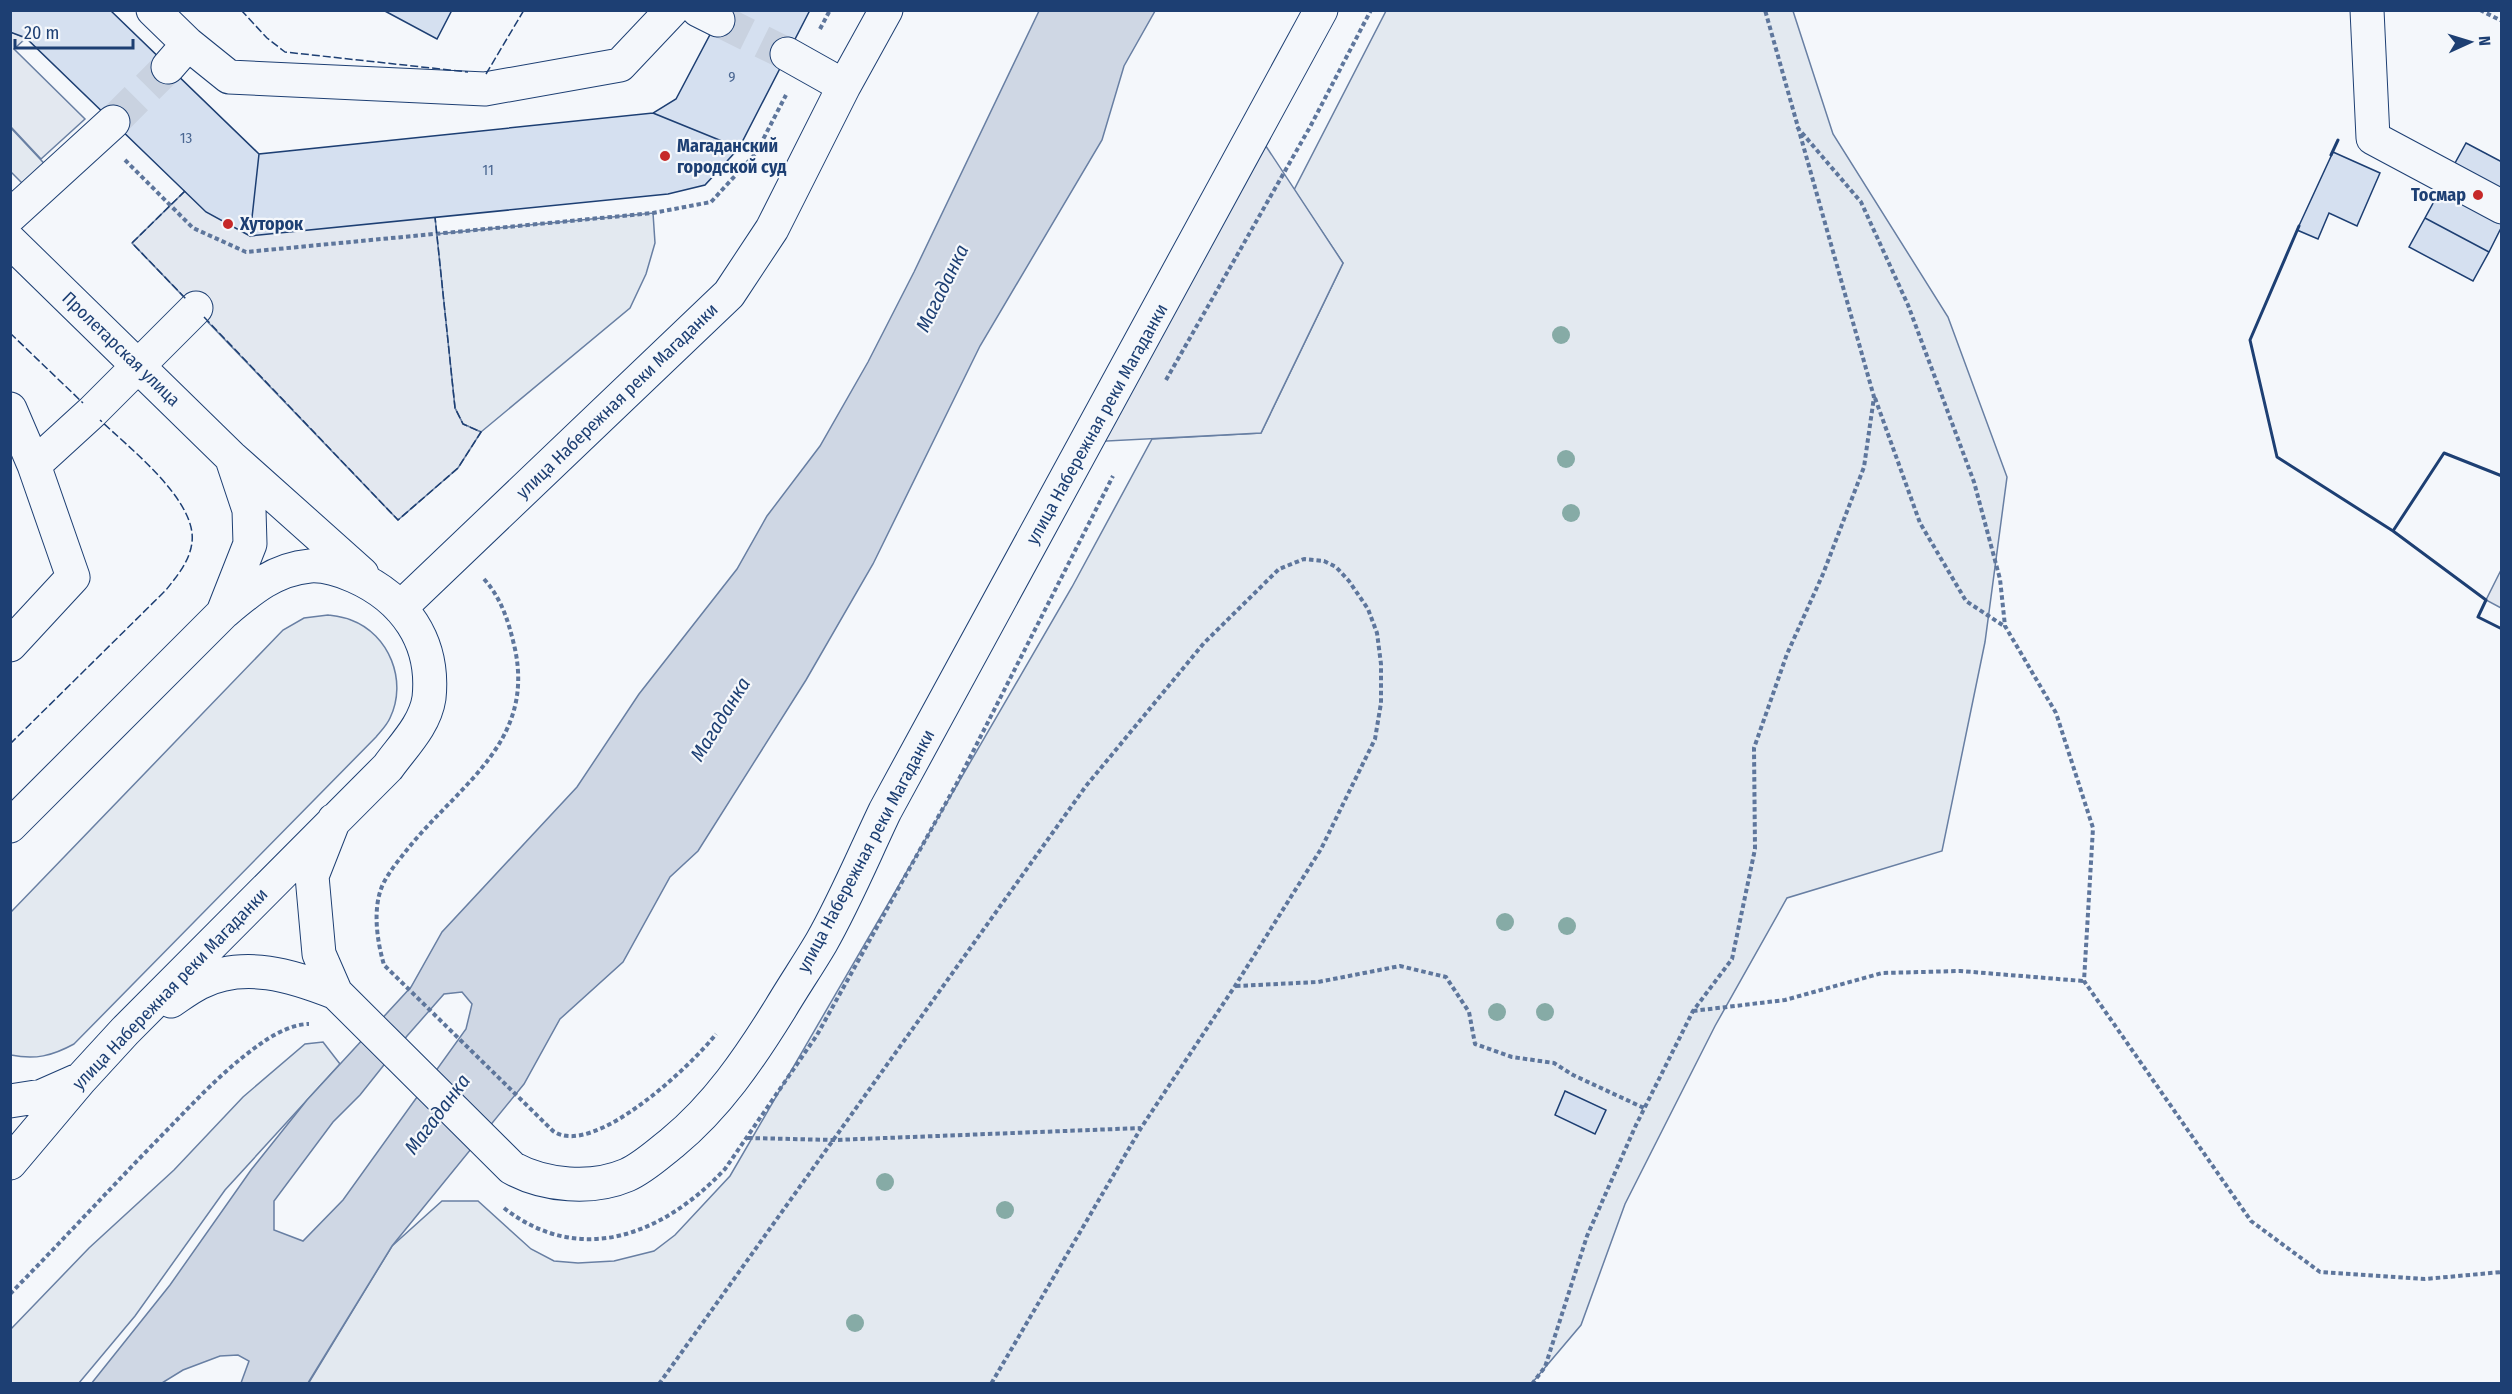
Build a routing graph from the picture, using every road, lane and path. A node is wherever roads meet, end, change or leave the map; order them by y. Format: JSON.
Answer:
{"nodes":[{"id":1,"x":153,"y":10,"type":"edge"},
{"id":2,"x":672,"y":10,"type":"edge"},
{"id":3,"x":830,"y":10,"type":"edge"},
{"id":4,"x":886,"y":10,"type":"edge"},
{"id":5,"x":1321,"y":10,"type":"edge"},
{"id":6,"x":1765,"y":10,"type":"edge"},
{"id":7,"x":2367,"y":10,"type":"edge"},
{"id":8,"x":2480,"y":10,"type":"edge"},
{"id":9,"x":2502,"y":21,"type":"edge"},
{"id":10,"x":795,"y":59,"type":"junction"},
{"id":11,"x":844,"y":86,"type":"junction"},
{"id":12,"x":1797,"y":127,"type":"junction"},
{"id":13,"x":106,"y":128,"type":"joint"},
{"id":14,"x":2502,"y":207,"type":"edge"},
{"id":15,"x":10,"y":216,"type":"edge"},
{"id":16,"x":10,"y":241,"type":"edge"},
{"id":17,"x":196,"y":308,"type":"dead end"},
{"id":18,"x":139,"y":366,"type":"junction"},
{"id":19,"x":1874,"y":396,"type":"junction"},
{"id":20,"x":10,"y":409,"type":"edge"},
{"id":21,"x":231,"y":457,"type":"junction"},
{"id":22,"x":34,"y":465,"type":"junction"},
{"id":23,"x":459,"y":551,"type":"junction"},
{"id":24,"x":375,"y":585,"type":"junction"},
{"id":25,"x":400,"y":608,"type":"junction"},
{"id":26,"x":223,"y":613,"type":"junction"},
{"id":27,"x":2005,"y":626,"type":"junction"},
{"id":28,"x":10,"y":645,"type":"edge"},
{"id":29,"x":334,"y":820,"type":"junction"},
{"id":30,"x":10,"y":826,"type":"edge"},
{"id":31,"x":2084,"y":981,"type":"junction"},
{"id":32,"x":1236,"y":986,"type":"junction"},
{"id":33,"x":336,"y":993,"type":"junction"},
{"id":34,"x":1693,"y":1011,"type":"junction"},
{"id":35,"x":315,"y":1027,"type":"dead end"},
{"id":36,"x":125,"y":1031,"type":"junction"},
{"id":37,"x":80,"y":1080,"type":"junction"},
{"id":38,"x":10,"y":1101,"type":"edge"},
{"id":39,"x":1644,"y":1108,"type":"junction"},
{"id":40,"x":541,"y":1119,"type":"dead end"},
{"id":41,"x":1141,"y":1128,"type":"junction"},
{"id":42,"x":748,"y":1138,"type":"dead end"},
{"id":43,"x":835,"y":1140,"type":"junction"},
{"id":44,"x":10,"y":1163,"type":"edge"},
{"id":45,"x":2502,"y":1272,"type":"edge"},
{"id":46,"x":10,"y":1294,"type":"edge"},
{"id":47,"x":659,"y":1383,"type":"edge"},
{"id":48,"x":991,"y":1383,"type":"edge"},
{"id":49,"x":1532,"y":1383,"type":"edge"}],
"edges":[{"from":1,"to":2,"type":"street"},
{"from":3,"to":10,"type":"path"},
{"from":4,"to":11,"type":"street","name":"улица Набережная реки Магаданки"},
{"from":5,"to":33,"type":"street","name":"улица Набережная реки Магаданки"},
{"from":6,"to":12,"type":"path"},
{"from":7,"to":14,"type":"street"},
{"from":8,"to":9,"type":"path"},
{"from":10,"to":11,"type":"street"},
{"from":10,"to":13,"type":"path"},
{"from":11,"to":23,"type":"street","name":"улица Набережная реки Магаданки"},
{"from":12,"to":19,"type":"path"},
{"from":12,"to":27,"type":"path"},
{"from":13,"to":15,"type":"street"},
{"from":16,"to":18,"type":"street","name":"Пролетарская улица"},
{"from":17,"to":18,"type":"street"},
{"from":18,"to":21,"type":"street","name":"Пролетарская улица"},
{"from":18,"to":22,"type":"street"},
{"from":19,"to":27,"type":"path"},
{"from":19,"to":34,"type":"path"},
{"from":20,"to":22,"type":"street"},
{"from":21,"to":24,"type":"street","name":"Пролетарская улица"},
{"from":21,"to":26,"type":"street","name":"Пролетарская улица"},
{"from":22,"to":28,"type":"street"},
{"from":23,"to":25,"type":"street","name":"улица Набережная реки Магаданки"},
{"from":23,"to":40,"type":"path"},
{"from":24,"to":25,"type":"street","name":"Пролетарская улица"},
{"from":24,"to":26,"type":"street"},
{"from":25,"to":29,"type":"street","name":"улица Набережная реки Магаданки"},
{"from":26,"to":30,"type":"street"},
{"from":27,"to":31,"type":"path"},
{"from":29,"to":33,"type":"street","name":"улица Набережная реки Магаданки"},
{"from":29,"to":36,"type":"street","name":"улица Набережная реки Магаданки"},
{"from":31,"to":34,"type":"path"},
{"from":31,"to":45,"type":"path"},
{"from":32,"to":39,"type":"path"},
{"from":32,"to":41,"type":"path"},
{"from":32,"to":43,"type":"path"},
{"from":33,"to":36,"type":"street"},
{"from":34,"to":39,"type":"path"},
{"from":35,"to":46,"type":"path"},
{"from":36,"to":37,"type":"street","name":"улица Набережная реки Магаданки"},
{"from":37,"to":38,"type":"street"},
{"from":37,"to":44,"type":"street","name":"улица Набережная реки Магаданки"},
{"from":39,"to":49,"type":"path"},
{"from":41,"to":43,"type":"path"},
{"from":41,"to":48,"type":"path"},
{"from":42,"to":43,"type":"path"},
{"from":43,"to":47,"type":"path"}]}
